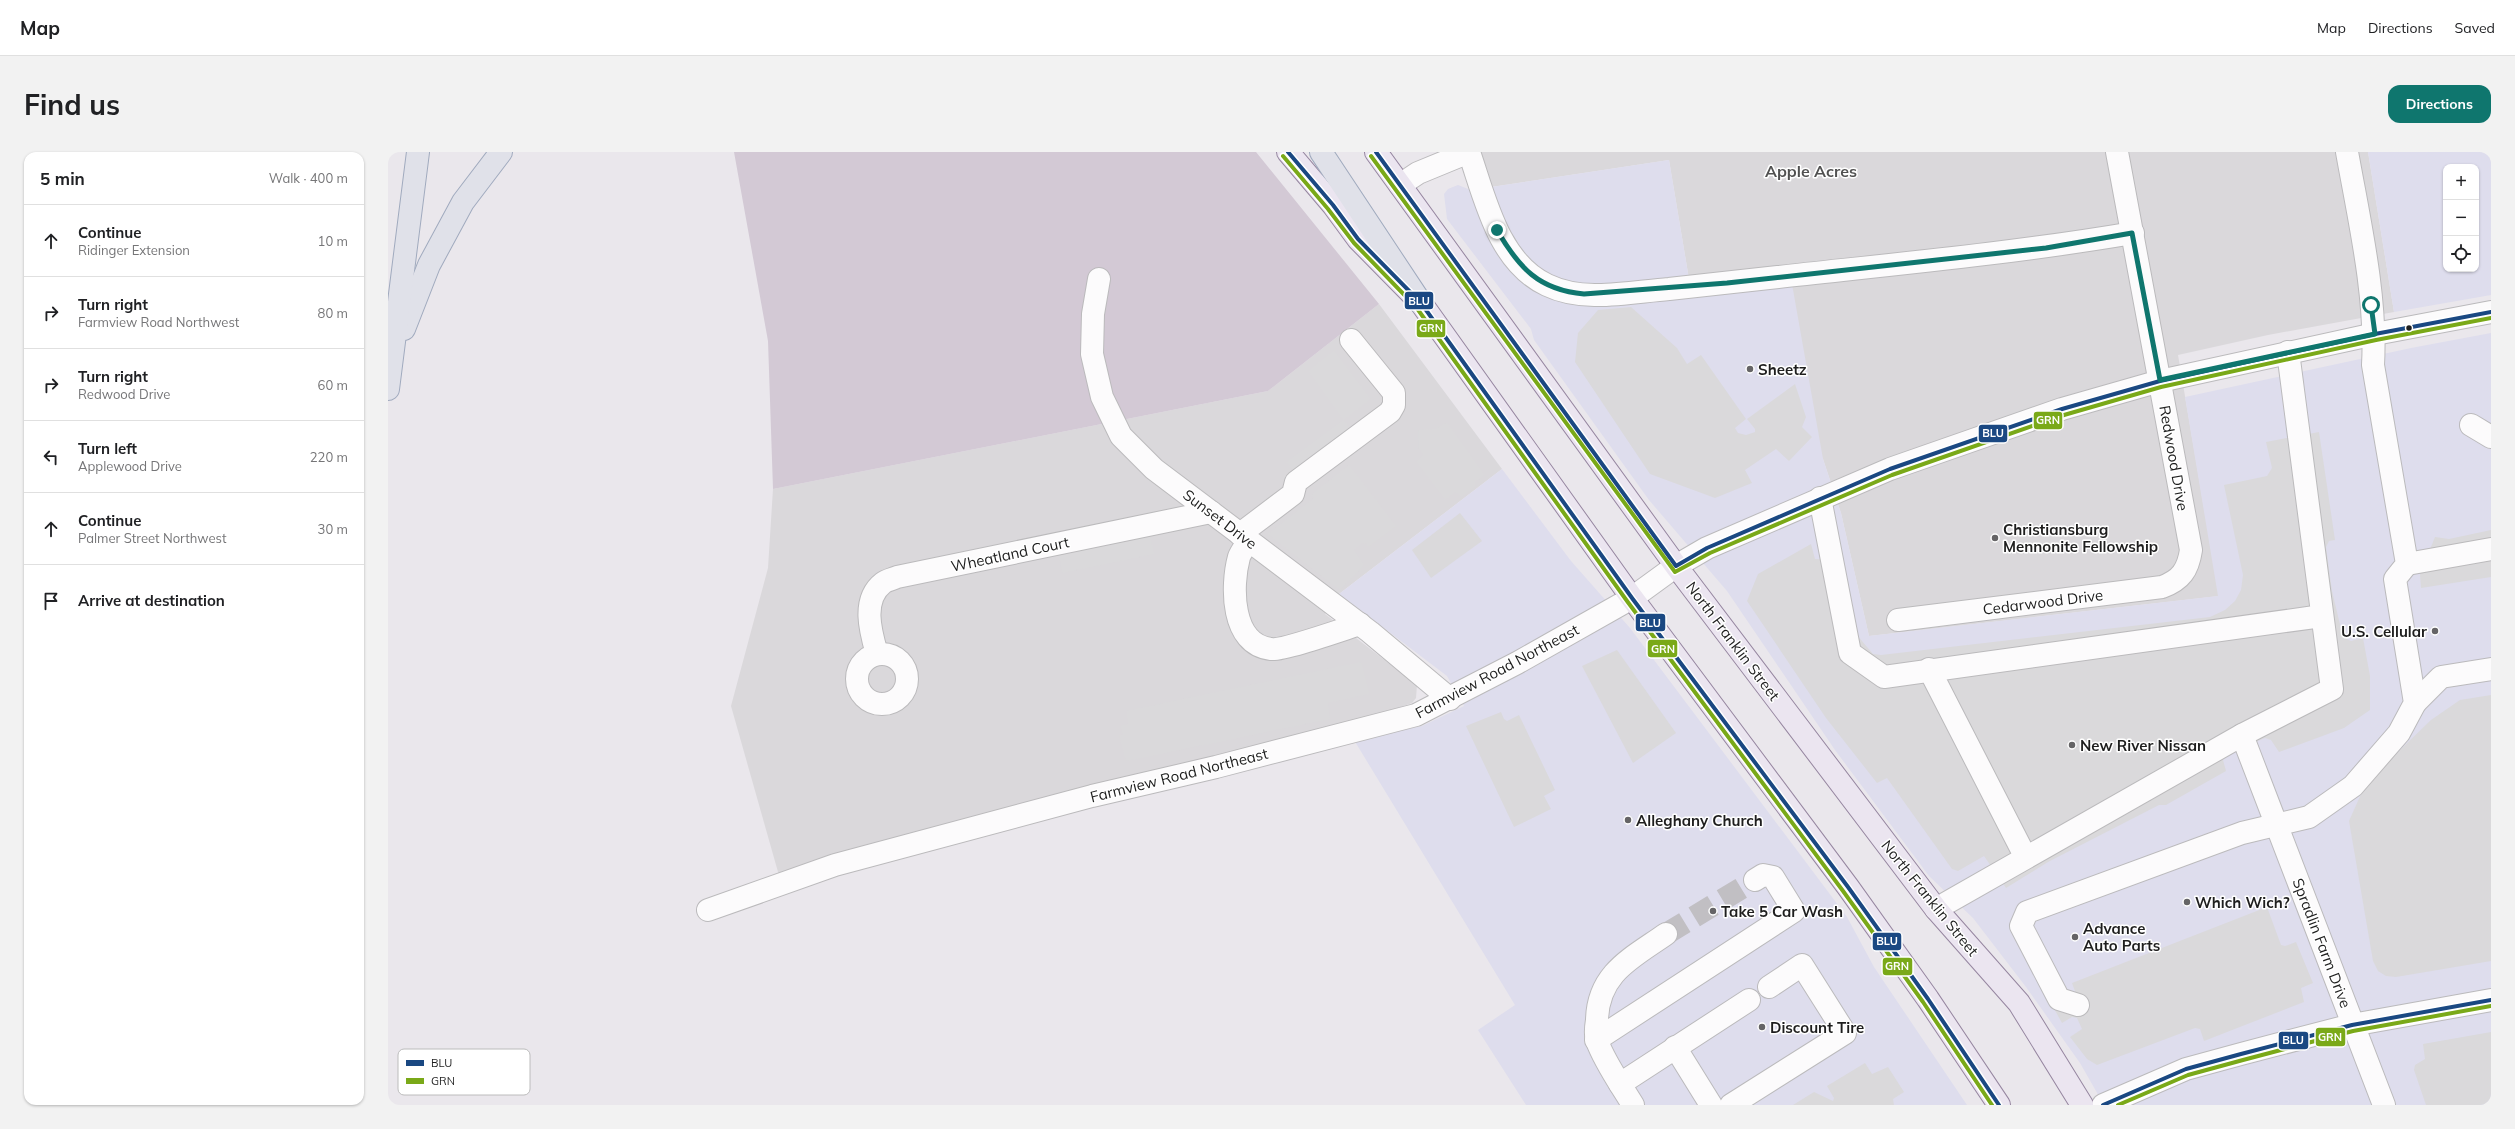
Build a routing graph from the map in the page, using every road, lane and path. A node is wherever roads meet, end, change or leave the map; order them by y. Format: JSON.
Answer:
{"nodes":[{"id":1,"x":418,"y":152,"type":"edge"},
{"id":2,"x":501,"y":152,"type":"edge"},
{"id":3,"x":1288,"y":152,"type":"edge"},
{"id":4,"x":1320,"y":152,"type":"edge"},
{"id":5,"x":1376,"y":152,"type":"edge"},
{"id":6,"x":1469,"y":152,"type":"edge"},
{"id":7,"x":2117,"y":152,"type":"edge"},
{"id":8,"x":2347,"y":152,"type":"edge"},
{"id":9,"x":1400,"y":185,"type":"junction"},
{"id":10,"x":2132,"y":233,"type":"junction"},
{"id":11,"x":1099,"y":279,"type":"dead end"},
{"id":12,"x":1421,"y":303,"type":"junction"},
{"id":13,"x":2491,"y":312,"type":"edge"},
{"id":14,"x":2375,"y":334,"type":"junction"},
{"id":15,"x":1351,"y":340,"type":"dead end"},
{"id":16,"x":2288,"y":352,"type":"junction"},
{"id":17,"x":392,"y":360,"type":"junction"},
{"id":18,"x":2160,"y":380,"type":"junction"},
{"id":19,"x":388,"y":389,"type":"edge"},
{"id":20,"x":2471,"y":425,"type":"dead end"},
{"id":21,"x":2491,"y":437,"type":"edge"},
{"id":22,"x":1820,"y":498,"type":"junction"},
{"id":23,"x":1211,"y":512,"type":"junction"},
{"id":24,"x":1245,"y":538,"type":"junction"},
{"id":25,"x":2491,"y":549,"type":"edge"},
{"id":26,"x":2407,"y":564,"type":"junction"},
{"id":27,"x":1676,"y":566,"type":"junction"},
{"id":28,"x":2184,"y":574,"type":"joint"},
{"id":29,"x":1632,"y":598,"type":"junction"},
{"id":30,"x":2322,"y":616,"type":"junction"},
{"id":31,"x":1898,"y":620,"type":"dead end"},
{"id":32,"x":1360,"y":624,"type":"junction"},
{"id":33,"x":877,"y":654,"type":"dead end"},
{"id":34,"x":1930,"y":669,"type":"junction"},
{"id":35,"x":2491,"y":669,"type":"edge"},
{"id":36,"x":1450,"y":699,"type":"junction"},
{"id":37,"x":2415,"y":703,"type":"junction"},
{"id":38,"x":2242,"y":735,"type":"junction"},
{"id":39,"x":2278,"y":825,"type":"junction"},
{"id":40,"x":2025,"y":856,"type":"junction"},
{"id":41,"x":1755,"y":880,"type":"tunnel mouth"},
{"id":42,"x":1936,"y":909,"type":"junction"},
{"id":43,"x":708,"y":910,"type":"dead end"},
{"id":44,"x":1666,"y":934,"type":"tunnel mouth"},
{"id":45,"x":1769,"y":987,"type":"dead end"},
{"id":46,"x":1749,"y":1000,"type":"dead end"},
{"id":47,"x":2491,"y":1000,"type":"edge"},
{"id":48,"x":2078,"y":1005,"type":"dead end"},
{"id":49,"x":2352,"y":1025,"type":"junction"},
{"id":50,"x":1596,"y":1040,"type":"junction"},
{"id":51,"x":1675,"y":1047,"type":"junction"},
{"id":52,"x":1620,"y":1084,"type":"junction"},
{"id":53,"x":1995,"y":1102,"type":"edge"},
{"id":54,"x":1633,"y":1105,"type":"edge"},
{"id":55,"x":1711,"y":1105,"type":"edge"},
{"id":56,"x":1732,"y":1105,"type":"edge"},
{"id":57,"x":2082,"y":1105,"type":"edge"},
{"id":58,"x":2103,"y":1105,"type":"edge"},
{"id":59,"x":2384,"y":1105,"type":"edge"}],
"edges":[{"from":1,"to":17,"type":"highway"},
{"from":2,"to":17,"type":"highway"},
{"from":3,"to":12,"type":"main road"},
{"from":4,"to":12,"type":"highway"},
{"from":5,"to":9,"type":"main road","name":"North Franklin Street"},
{"from":6,"to":9,"type":"street"},
{"from":6,"to":10,"type":"street"},
{"from":7,"to":10,"type":"street","name":"Redwood Drive"},
{"from":8,"to":14,"type":"street"},
{"from":9,"to":27,"type":"main road","name":"North Franklin Street"},
{"from":10,"to":18,"type":"street","name":"Redwood Drive"},
{"from":11,"to":23,"type":"street","name":"Sunset Drive"},
{"from":12,"to":29,"type":"main road"},
{"from":13,"to":14,"type":"street","name":"Farmview Road Northeast"},
{"from":14,"to":16,"type":"street","name":"Farmview Road Northeast"},
{"from":14,"to":26,"type":"street"},
{"from":15,"to":24,"type":"street"},
{"from":16,"to":18,"type":"street","name":"Farmview Road Northeast"},
{"from":16,"to":30,"type":"street"},
{"from":17,"to":19,"type":"highway"},
{"from":18,"to":22,"type":"street","name":"Farmview Road Northeast"},
{"from":18,"to":28,"type":"street","name":"Redwood Drive"},
{"from":20,"to":21,"type":"street"},
{"from":22,"to":27,"type":"street","name":"Farmview Road Northeast"},
{"from":22,"to":34,"type":"street"},
{"from":23,"to":24,"type":"street","name":"Sunset Drive"},
{"from":23,"to":33,"type":"street","name":"Wheatland Court"},
{"from":24,"to":32,"type":"street","name":"Sunset Drive"},
{"from":24,"to":32,"type":"street"},
{"from":25,"to":26,"type":"street"},
{"from":26,"to":37,"type":"street"},
{"from":27,"to":29,"type":"street","name":"Farmview Road Northeast"},
{"from":27,"to":42,"type":"main road","name":"North Franklin Street"},
{"from":28,"to":31,"type":"street","name":"Cedarwood Drive"},
{"from":29,"to":36,"type":"street","name":"Farmview Road Northeast"},
{"from":29,"to":53,"type":"main road"},
{"from":30,"to":34,"type":"street"},
{"from":30,"to":38,"type":"street"},
{"from":32,"to":36,"type":"street","name":"Sunset Drive"},
{"from":34,"to":40,"type":"street"},
{"from":35,"to":37,"type":"street"},
{"from":36,"to":43,"type":"street","name":"Farmview Road Northeast"},
{"from":37,"to":39,"type":"street"},
{"from":38,"to":39,"type":"street","name":"Spradlin Farm Drive"},
{"from":38,"to":40,"type":"street"},
{"from":39,"to":48,"type":"street"},
{"from":39,"to":49,"type":"street","name":"Spradlin Farm Drive"},
{"from":40,"to":42,"type":"street"},
{"from":41,"to":50,"type":"street"},
{"from":42,"to":57,"type":"main road","name":"North Franklin Street"},
{"from":44,"to":50,"type":"street"},
{"from":45,"to":56,"type":"street"},
{"from":46,"to":51,"type":"street"},
{"from":47,"to":49,"type":"street"},
{"from":49,"to":58,"type":"street"},
{"from":49,"to":59,"type":"street","name":"Spradlin Farm Drive"},
{"from":50,"to":52,"type":"street"},
{"from":51,"to":52,"type":"street"},
{"from":51,"to":55,"type":"street"},
{"from":52,"to":54,"type":"street"}]}
